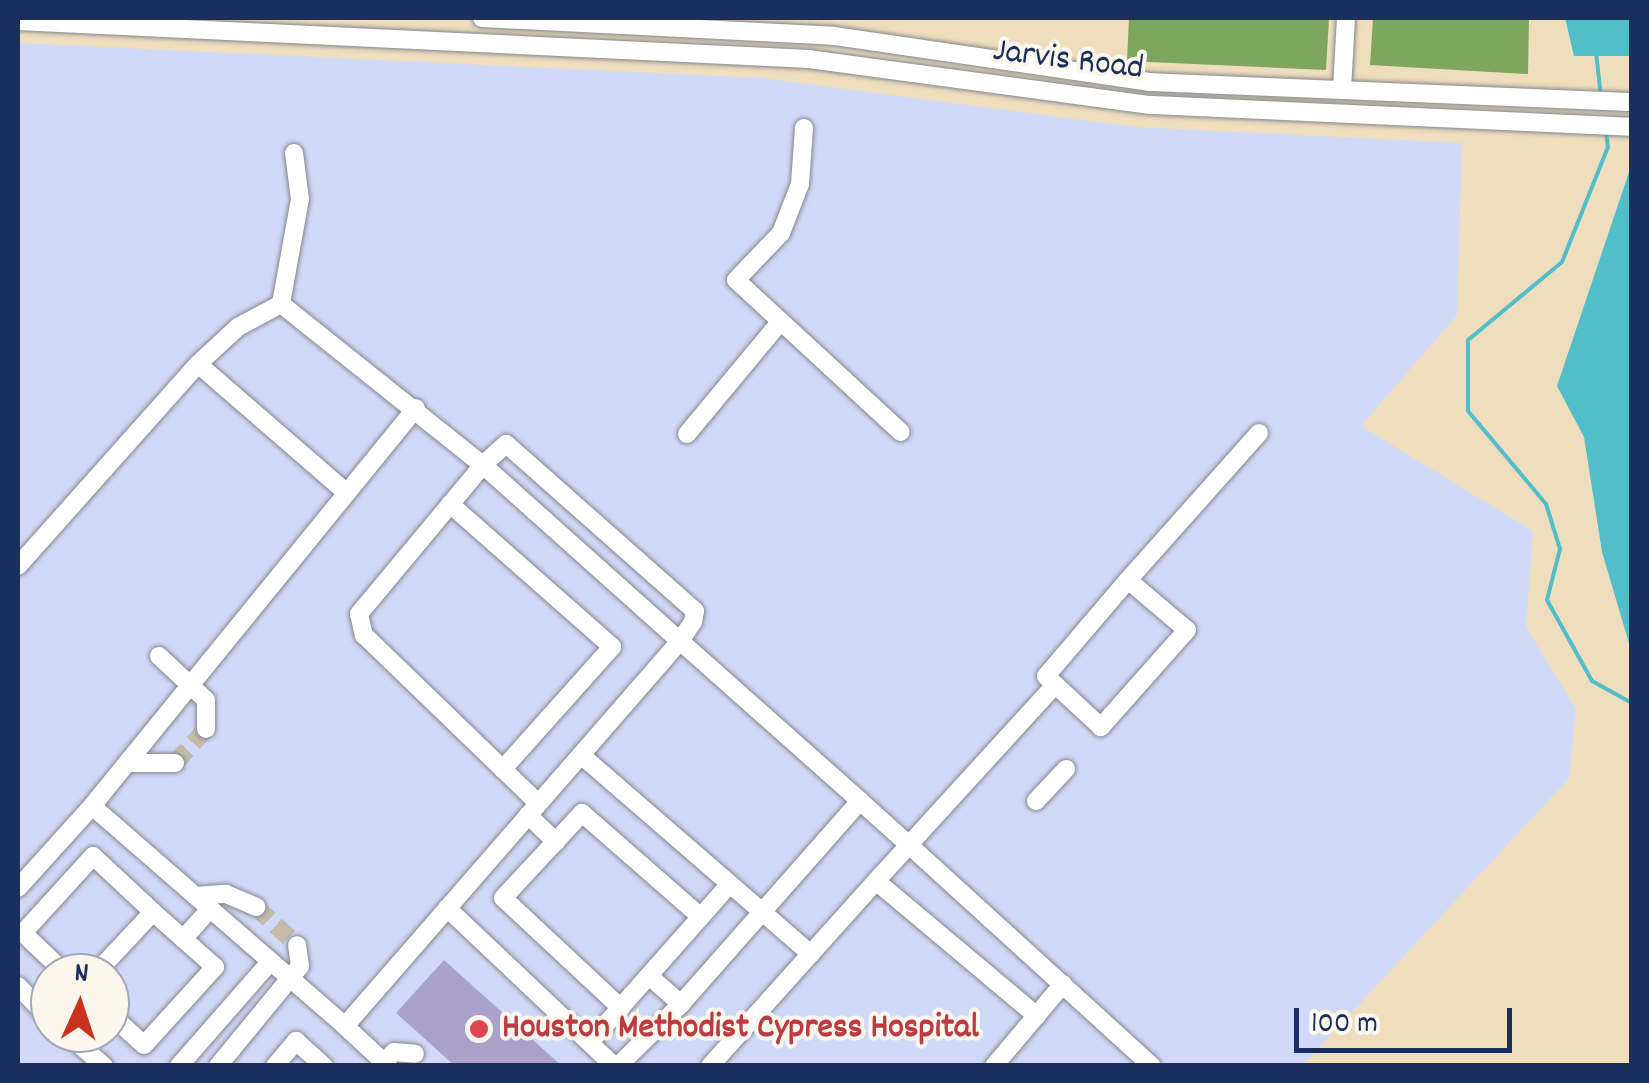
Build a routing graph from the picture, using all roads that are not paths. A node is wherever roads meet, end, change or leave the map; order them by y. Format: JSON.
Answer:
{"nodes":[{"id":1,"x":482,"y":18,"type":"edge"},
{"id":2,"x":1346,"y":18,"type":"edge"},
{"id":3,"x":18,"y":21,"type":"edge"},
{"id":4,"x":125,"y":21,"type":"edge"},
{"id":5,"x":160,"y":22,"type":"edge"},
{"id":6,"x":483,"y":40,"type":"junction"},
{"id":7,"x":1153,"y":82,"type":"junction"},
{"id":8,"x":1342,"y":88,"type":"junction"},
{"id":9,"x":1632,"y":102,"type":"edge"},
{"id":10,"x":1151,"y":105,"type":"junction"},
{"id":11,"x":1632,"y":127,"type":"edge"},
{"id":12,"x":804,"y":128,"type":"dead end"},
{"id":13,"x":294,"y":153,"type":"dead end"},
{"id":14,"x":282,"y":304,"type":"junction"},
{"id":15,"x":780,"y":322,"type":"junction"},
{"id":16,"x":198,"y":364,"type":"junction"},
{"id":17,"x":416,"y":408,"type":"junction"},
{"id":18,"x":901,"y":432,"type":"dead end"},
{"id":19,"x":1259,"y":433,"type":"dead end"},
{"id":20,"x":687,"y":434,"type":"dead end"},
{"id":21,"x":483,"y":465,"type":"junction"},
{"id":22,"x":346,"y":492,"type":"junction"},
{"id":23,"x":450,"y":504,"type":"junction"},
{"id":24,"x":18,"y":566,"type":"edge"},
{"id":25,"x":1128,"y":580,"type":"junction"},
{"id":26,"x":680,"y":640,"type":"junction"},
{"id":27,"x":158,"y":656,"type":"dead end"},
{"id":28,"x":192,"y":685,"type":"junction"},
{"id":29,"x":1054,"y":686,"type":"junction"},
{"id":30,"x":206,"y":729,"type":"dead end"},
{"id":31,"x":580,"y":754,"type":"junction"},
{"id":32,"x":128,"y":762,"type":"junction"},
{"id":33,"x":175,"y":763,"type":"dead end"},
{"id":34,"x":1066,"y":768,"type":"dead end"},
{"id":35,"x":503,"y":769,"type":"junction"},
{"id":36,"x":860,"y":800,"type":"junction"},
{"id":37,"x":1036,"y":801,"type":"dead end"},
{"id":38,"x":92,"y":806,"type":"junction"},
{"id":39,"x":533,"y":809,"type":"junction"},
{"id":40,"x":556,"y":842,"type":"junction"},
{"id":41,"x":909,"y":845,"type":"junction"},
{"id":42,"x":876,"y":882,"type":"junction"},
{"id":43,"x":729,"y":885,"type":"junction"},
{"id":44,"x":18,"y":888,"type":"edge"},
{"id":45,"x":195,"y":896,"type":"junction"},
{"id":46,"x":256,"y":906,"type":"tunnel mouth"},
{"id":47,"x":448,"y":908,"type":"junction"},
{"id":48,"x":210,"y":909,"type":"junction"},
{"id":49,"x":152,"y":912,"type":"junction"},
{"id":50,"x":761,"y":913,"type":"junction"},
{"id":51,"x":701,"y":917,"type":"junction"},
{"id":52,"x":183,"y":939,"type":"junction"},
{"id":53,"x":297,"y":944,"type":"dead end"},
{"id":54,"x":44,"y":953,"type":"edge"},
{"id":55,"x":114,"y":953,"type":"edge"},
{"id":56,"x":811,"y":954,"type":"junction"},
{"id":57,"x":270,"y":962,"type":"junction"},
{"id":58,"x":649,"y":976,"type":"junction"},
{"id":59,"x":290,"y":980,"type":"junction"},
{"id":60,"x":1063,"y":984,"type":"junction"},
{"id":61,"x":681,"y":1004,"type":"junction"},
{"id":62,"x":621,"y":1008,"type":"junction"},
{"id":63,"x":1037,"y":1016,"type":"junction"},
{"id":64,"x":344,"y":1026,"type":"junction"},
{"id":65,"x":130,"y":1032,"type":"edge"},
{"id":66,"x":590,"y":1042,"type":"junction"},
{"id":67,"x":415,"y":1054,"type":"dead end"},
{"id":68,"x":386,"y":1064,"type":"edge"},
{"id":69,"x":179,"y":1066,"type":"edge"},
{"id":70,"x":218,"y":1066,"type":"edge"},
{"id":71,"x":275,"y":1066,"type":"edge"},
{"id":72,"x":324,"y":1066,"type":"edge"},
{"id":73,"x":616,"y":1066,"type":"edge"},
{"id":74,"x":710,"y":1066,"type":"edge"},
{"id":75,"x":994,"y":1066,"type":"edge"},
{"id":76,"x":1152,"y":1066,"type":"edge"}],
"edges":[{"from":1,"to":6,"type":"street"},
{"from":1,"to":7,"type":"street","name":"Jarvis Road"},
{"from":2,"to":8,"type":"street"},
{"from":3,"to":4,"type":"street","name":"Jarvis Road"},
{"from":4,"to":5,"type":"street","name":"Jarvis Road"},
{"from":5,"to":6,"type":"street","name":"Jarvis Road"},
{"from":6,"to":10,"type":"street","name":"Jarvis Road"},
{"from":7,"to":8,"type":"street","name":"Jarvis Road"},
{"from":7,"to":10,"type":"street"},
{"from":8,"to":9,"type":"street","name":"Jarvis Road"},
{"from":10,"to":11,"type":"street","name":"Jarvis Road"},
{"from":12,"to":15,"type":"street"},
{"from":13,"to":14,"type":"street"},
{"from":14,"to":16,"type":"street"},
{"from":14,"to":17,"type":"street"},
{"from":15,"to":18,"type":"street"},
{"from":15,"to":20,"type":"street"},
{"from":16,"to":22,"type":"street"},
{"from":16,"to":24,"type":"street"},
{"from":17,"to":21,"type":"street"},
{"from":17,"to":22,"type":"street"},
{"from":19,"to":25,"type":"street"},
{"from":21,"to":23,"type":"street"},
{"from":21,"to":26,"type":"street"},
{"from":21,"to":26,"type":"street"},
{"from":22,"to":28,"type":"street"},
{"from":23,"to":35,"type":"street"},
{"from":23,"to":35,"type":"street"},
{"from":25,"to":29,"type":"street"},
{"from":25,"to":29,"type":"street"},
{"from":26,"to":31,"type":"street"},
{"from":26,"to":36,"type":"street"},
{"from":27,"to":28,"type":"street"},
{"from":28,"to":30,"type":"street"},
{"from":28,"to":32,"type":"street"},
{"from":29,"to":41,"type":"street"},
{"from":31,"to":39,"type":"street"},
{"from":31,"to":43,"type":"street"},
{"from":32,"to":33,"type":"street"},
{"from":32,"to":38,"type":"street"},
{"from":34,"to":37,"type":"street"},
{"from":35,"to":39,"type":"street"},
{"from":36,"to":41,"type":"street"},
{"from":36,"to":50,"type":"street"},
{"from":38,"to":44,"type":"street"},
{"from":38,"to":45,"type":"street"},
{"from":39,"to":40,"type":"street"},
{"from":39,"to":47,"type":"street"},
{"from":40,"to":51,"type":"street"},
{"from":40,"to":62,"type":"street"},
{"from":41,"to":42,"type":"street"},
{"from":41,"to":60,"type":"street"},
{"from":42,"to":56,"type":"street"},
{"from":42,"to":63,"type":"street"},
{"from":43,"to":50,"type":"street"},
{"from":43,"to":51,"type":"street"},
{"from":45,"to":46,"type":"street"},
{"from":45,"to":48,"type":"street"},
{"from":47,"to":64,"type":"street"},
{"from":47,"to":66,"type":"street"},
{"from":48,"to":52,"type":"street"},
{"from":48,"to":57,"type":"street"},
{"from":49,"to":52,"type":"street"},
{"from":49,"to":54,"type":"street"},
{"from":49,"to":55,"type":"street"},
{"from":50,"to":56,"type":"street"},
{"from":50,"to":61,"type":"street"},
{"from":51,"to":58,"type":"street"},
{"from":52,"to":65,"type":"street"},
{"from":53,"to":59,"type":"street"},
{"from":56,"to":74,"type":"street"},
{"from":57,"to":59,"type":"street"},
{"from":57,"to":69,"type":"street"},
{"from":58,"to":61,"type":"street"},
{"from":58,"to":62,"type":"street"},
{"from":59,"to":64,"type":"street"},
{"from":59,"to":70,"type":"street"},
{"from":60,"to":63,"type":"street"},
{"from":60,"to":76,"type":"street"},
{"from":61,"to":73,"type":"street"},
{"from":62,"to":66,"type":"street"},
{"from":63,"to":75,"type":"street"},
{"from":64,"to":68,"type":"street"},
{"from":66,"to":73,"type":"street"},
{"from":67,"to":68,"type":"street"},
{"from":71,"to":72,"type":"street"}]}
